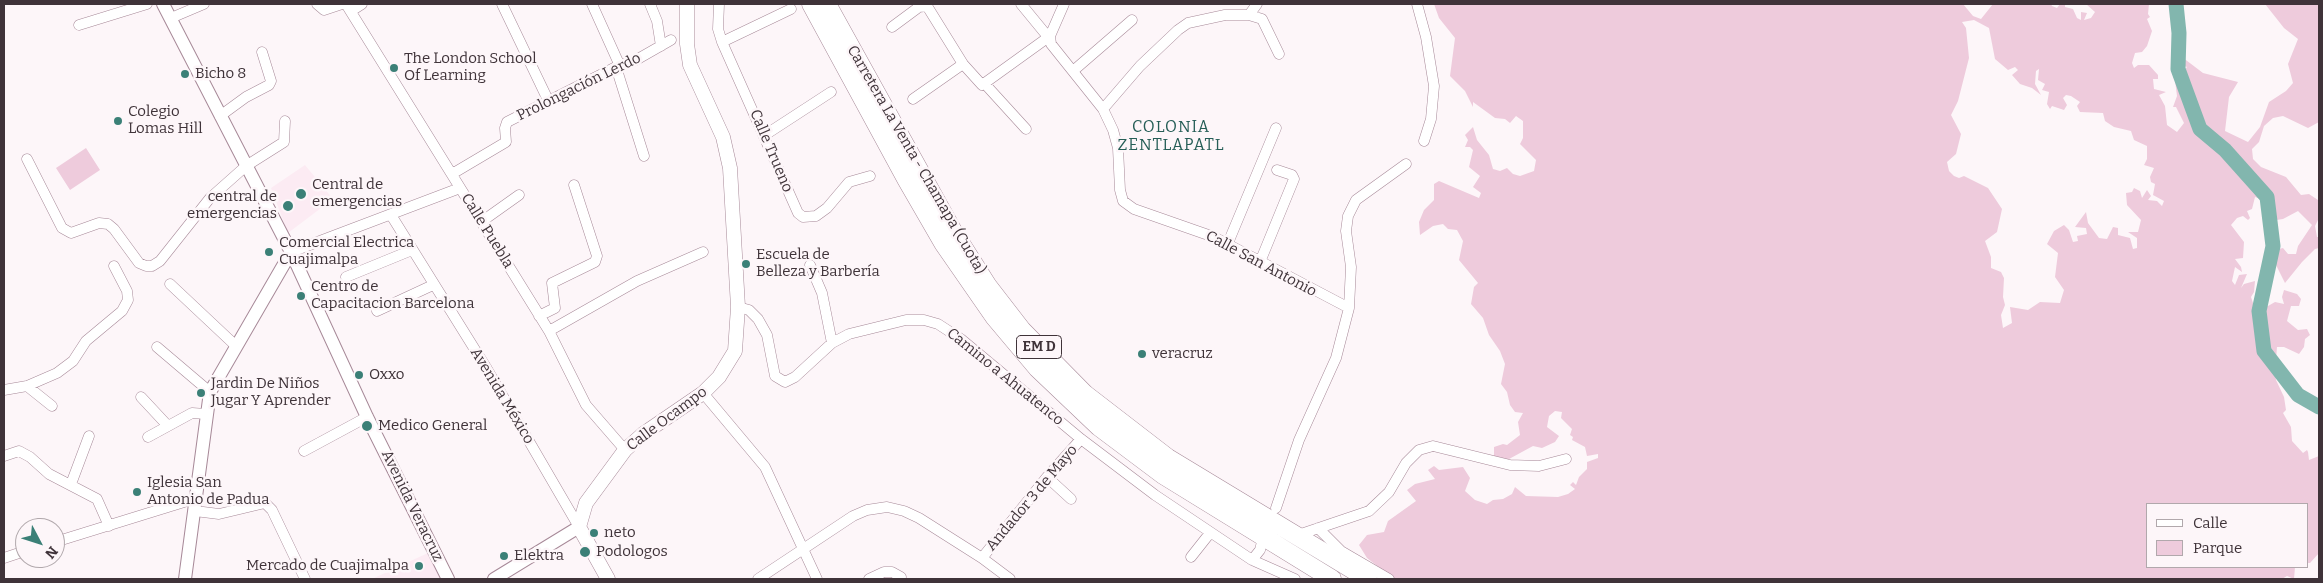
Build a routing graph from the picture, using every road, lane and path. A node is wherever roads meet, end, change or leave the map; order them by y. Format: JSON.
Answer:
{"nodes":[{"id":1,"x":147,"y":4,"type":"edge"},
{"id":2,"x":163,"y":4,"type":"edge"},
{"id":3,"x":204,"y":4,"type":"edge"},
{"id":4,"x":317,"y":4,"type":"edge"},
{"id":5,"x":362,"y":4,"type":"edge"},
{"id":6,"x":502,"y":4,"type":"edge"},
{"id":7,"x":592,"y":4,"type":"edge"},
{"id":8,"x":650,"y":4,"type":"edge"},
{"id":9,"x":687,"y":4,"type":"edge"},
{"id":10,"x":718,"y":4,"type":"edge"},
{"id":11,"x":811,"y":4,"type":"edge"},
{"id":12,"x":827,"y":4,"type":"edge"},
{"id":13,"x":1021,"y":4,"type":"edge"},
{"id":14,"x":1064,"y":4,"type":"edge"},
{"id":15,"x":1257,"y":4,"type":"edge"},
{"id":16,"x":1417,"y":4,"type":"edge"},
{"id":17,"x":347,"y":6,"type":"edge"},
{"id":18,"x":791,"y":9,"type":"dead end"},
{"id":19,"x":1249,"y":15,"type":"junction"},
{"id":20,"x":171,"y":18,"type":"junction"},
{"id":21,"x":1132,"y":20,"type":"dead end"},
{"id":22,"x":79,"y":25,"type":"dead end"},
{"id":23,"x":892,"y":27,"type":"dead end"},
{"id":24,"x":1050,"y":36,"type":"junction"},
{"id":25,"x":671,"y":40,"type":"dead end"},
{"id":26,"x":722,"y":42,"type":"junction"},
{"id":27,"x":661,"y":46,"type":"junction"},
{"id":28,"x":262,"y":52,"type":"dead end"},
{"id":29,"x":1279,"y":54,"type":"dead end"},
{"id":30,"x":963,"y":64,"type":"junction"},
{"id":31,"x":618,"y":66,"type":"junction"},
{"id":32,"x":1073,"y":71,"type":"junction"},
{"id":33,"x":985,"y":84,"type":"junction"},
{"id":34,"x":831,"y":92,"type":"dead end"},
{"id":35,"x":913,"y":99,"type":"dead end"},
{"id":36,"x":548,"y":100,"type":"junction"},
{"id":37,"x":1103,"y":109,"type":"junction"},
{"id":38,"x":220,"y":116,"type":"junction"},
{"id":39,"x":285,"y":121,"type":"dead end"},
{"id":40,"x":1276,"y":128,"type":"dead end"},
{"id":41,"x":1026,"y":129,"type":"dead end"},
{"id":42,"x":765,"y":135,"type":"junction"},
{"id":43,"x":1424,"y":141,"type":"dead end"},
{"id":44,"x":644,"y":156,"type":"dead end"},
{"id":45,"x":27,"y":159,"type":"dead end"},
{"id":46,"x":1406,"y":164,"type":"dead end"},
{"id":47,"x":246,"y":166,"type":"junction"},
{"id":48,"x":1277,"y":170,"type":"dead end"},
{"id":49,"x":452,"y":174,"type":"junction"},
{"id":50,"x":870,"y":176,"type":"dead end"},
{"id":51,"x":574,"y":185,"type":"dead end"},
{"id":52,"x":460,"y":188,"type":"junction"},
{"id":53,"x":519,"y":195,"type":"dead end"},
{"id":54,"x":391,"y":215,"type":"junction"},
{"id":55,"x":481,"y":222,"type":"junction"},
{"id":56,"x":1228,"y":243,"type":"junction"},
{"id":57,"x":412,"y":250,"type":"junction"},
{"id":58,"x":291,"y":252,"type":"junction"},
{"id":59,"x":703,"y":252,"type":"dead end"},
{"id":60,"x":1260,"y":262,"type":"junction"},
{"id":61,"x":810,"y":265,"type":"dead end"},
{"id":62,"x":114,"y":266,"type":"dead end"},
{"id":63,"x":346,"y":277,"type":"dead end"},
{"id":64,"x":170,"y":284,"type":"dead end"},
{"id":65,"x":433,"y":285,"type":"junction"},
{"id":66,"x":738,"y":307,"type":"junction"},
{"id":67,"x":1349,"y":308,"type":"junction"},
{"id":68,"x":378,"y":311,"type":"dead end"},
{"id":69,"x":539,"y":316,"type":"junction"},
{"id":70,"x":549,"y":331,"type":"junction"},
{"id":71,"x":832,"y":343,"type":"junction"},
{"id":72,"x":236,"y":346,"type":"junction"},
{"id":73,"x":156,"y":348,"type":"dead end"},
{"id":74,"x":28,"y":386,"type":"junction"},
{"id":75,"x":4,"y":390,"type":"edge"},
{"id":76,"x":210,"y":392,"type":"junction"},
{"id":77,"x":703,"y":393,"type":"junction"},
{"id":78,"x":141,"y":397,"type":"dead end"},
{"id":79,"x":52,"y":406,"type":"dead end"},
{"id":80,"x":206,"y":414,"type":"junction"},
{"id":81,"x":368,"y":417,"type":"junction"},
{"id":82,"x":168,"y":426,"type":"junction"},
{"id":83,"x":89,"y":436,"type":"dead end"},
{"id":84,"x":148,"y":437,"type":"dead end"},
{"id":85,"x":1081,"y":439,"type":"junction"},
{"id":86,"x":625,"y":450,"type":"junction"},
{"id":87,"x":304,"y":451,"type":"dead end"},
{"id":88,"x":4,"y":456,"type":"edge"},
{"id":89,"x":1566,"y":459,"type":"dead end"},
{"id":90,"x":1047,"y":477,"type":"junction"},
{"id":91,"x":71,"y":484,"type":"junction"},
{"id":92,"x":1071,"y":499,"type":"dead end"},
{"id":93,"x":196,"y":504,"type":"junction"},
{"id":94,"x":1276,"y":508,"type":"dead end"},
{"id":95,"x":109,"y":526,"type":"junction"},
{"id":96,"x":579,"y":527,"type":"junction"},
{"id":97,"x":1318,"y":528,"type":"junction"},
{"id":98,"x":1210,"y":533,"type":"junction"},
{"id":99,"x":1301,"y":534,"type":"dead end"},
{"id":100,"x":65,"y":539,"type":"edge"},
{"id":101,"x":1264,"y":546,"type":"dead end"},
{"id":102,"x":804,"y":550,"type":"junction"},
{"id":103,"x":1191,"y":556,"type":"dead end"},
{"id":104,"x":982,"y":558,"type":"junction"},
{"id":105,"x":1252,"y":560,"type":"junction"},
{"id":106,"x":901,"y":577,"type":"dead end"},
{"id":107,"x":185,"y":579,"type":"edge"},
{"id":108,"x":305,"y":579,"type":"edge"},
{"id":109,"x":448,"y":579,"type":"edge"},
{"id":110,"x":494,"y":579,"type":"edge"},
{"id":111,"x":608,"y":579,"type":"edge"},
{"id":112,"x":758,"y":579,"type":"edge"},
{"id":113,"x":817,"y":579,"type":"edge"},
{"id":114,"x":870,"y":579,"type":"edge"},
{"id":115,"x":1010,"y":579,"type":"edge"},
{"id":116,"x":1295,"y":579,"type":"edge"},
{"id":117,"x":1332,"y":579,"type":"edge"},
{"id":118,"x":1368,"y":579,"type":"edge"},
{"id":119,"x":1389,"y":579,"type":"edge"}],
"edges":[{"from":1,"to":22,"type":"street"},
{"from":2,"to":20,"type":"street","name":"Avenida Veracruz"},
{"from":3,"to":20,"type":"street"},
{"from":4,"to":17,"type":"street"},
{"from":5,"to":17,"type":"street"},
{"from":6,"to":36,"type":"street"},
{"from":7,"to":31,"type":"street"},
{"from":8,"to":27,"type":"street"},
{"from":9,"to":66,"type":"main road","name":"Calle Ocampo"},
{"from":10,"to":26,"type":"street","name":"Calle Trueno"},
{"from":11,"to":117,"type":"highway","name":"Carretera La Venta - Chamapa (Cuota)","number":"EM D"},
{"from":12,"to":118,"type":"highway","name":"Carretera La Venta - Chamapa (Cuota)","number":"EM D"},
{"from":13,"to":24,"type":"street","name":"Calle San Antonio"},
{"from":14,"to":24,"type":"street"},
{"from":15,"to":19,"type":"street"},
{"from":16,"to":43,"type":"street"},
{"from":17,"to":49,"type":"street","name":"Calle Puebla"},
{"from":18,"to":26,"type":"street"},
{"from":19,"to":29,"type":"street"},
{"from":19,"to":37,"type":"street"},
{"from":20,"to":38,"type":"street","name":"Avenida Veracruz"},
{"from":21,"to":32,"type":"street"},
{"from":23,"to":30,"type":"street"},
{"from":24,"to":32,"type":"street","name":"Calle San Antonio"},
{"from":24,"to":33,"type":"street"},
{"from":25,"to":27,"type":"street","name":"Prolongación Lerdo"},
{"from":26,"to":42,"type":"street","name":"Calle Trueno"},
{"from":27,"to":31,"type":"street","name":"Prolongación Lerdo"},
{"from":28,"to":38,"type":"street"},
{"from":30,"to":33,"type":"street"},
{"from":30,"to":35,"type":"street"},
{"from":31,"to":36,"type":"street","name":"Prolongación Lerdo"},
{"from":31,"to":44,"type":"street"},
{"from":32,"to":37,"type":"street","name":"Calle San Antonio"},
{"from":33,"to":41,"type":"street"},
{"from":34,"to":42,"type":"street"},
{"from":36,"to":49,"type":"street","name":"Prolongación Lerdo"},
{"from":37,"to":56,"type":"street","name":"Calle San Antonio"},
{"from":38,"to":47,"type":"street","name":"Avenida Veracruz"},
{"from":39,"to":47,"type":"street"},
{"from":40,"to":56,"type":"street"},
{"from":42,"to":50,"type":"street","name":"Calle Trueno"},
{"from":45,"to":47,"type":"street"},
{"from":46,"to":67,"type":"street"},
{"from":47,"to":58,"type":"street","name":"Avenida Veracruz"},
{"from":48,"to":60,"type":"street"},
{"from":49,"to":52,"type":"street","name":"Calle Puebla"},
{"from":51,"to":69,"type":"street"},
{"from":52,"to":54,"type":"street"},
{"from":52,"to":55,"type":"street","name":"Calle Puebla"},
{"from":53,"to":55,"type":"street"},
{"from":54,"to":57,"type":"street","name":"Avenida México"},
{"from":54,"to":58,"type":"street"},
{"from":55,"to":69,"type":"street","name":"Calle Puebla"},
{"from":56,"to":60,"type":"street","name":"Calle San Antonio"},
{"from":57,"to":63,"type":"street"},
{"from":57,"to":65,"type":"street","name":"Avenida México"},
{"from":58,"to":72,"type":"street"},
{"from":58,"to":81,"type":"street","name":"Avenida Veracruz"},
{"from":59,"to":70,"type":"street"},
{"from":60,"to":67,"type":"street","name":"Calle San Antonio"},
{"from":61,"to":71,"type":"street"},
{"from":62,"to":74,"type":"street"},
{"from":64,"to":72,"type":"street"},
{"from":65,"to":68,"type":"street"},
{"from":65,"to":96,"type":"street","name":"Avenida México"},
{"from":66,"to":71,"type":"street","name":"Camino a Ahuatenco"},
{"from":66,"to":77,"type":"main road","name":"Calle Ocampo"},
{"from":67,"to":94,"type":"street"},
{"from":69,"to":70,"type":"street","name":"Calle Puebla"},
{"from":70,"to":86,"type":"street","name":"Calle Puebla"},
{"from":71,"to":85,"type":"street","name":"Camino a Ahuatenco"},
{"from":72,"to":76,"type":"street"},
{"from":73,"to":76,"type":"street"},
{"from":74,"to":75,"type":"street"},
{"from":74,"to":79,"type":"street"},
{"from":76,"to":80,"type":"street"},
{"from":77,"to":86,"type":"main road","name":"Calle Ocampo"},
{"from":77,"to":102,"type":"street"},
{"from":78,"to":82,"type":"street"},
{"from":80,"to":82,"type":"street"},
{"from":80,"to":93,"type":"street"},
{"from":81,"to":87,"type":"street"},
{"from":81,"to":109,"type":"street","name":"Avenida Veracruz"},
{"from":82,"to":84,"type":"street"},
{"from":83,"to":91,"type":"street"},
{"from":85,"to":90,"type":"street","name":"Andador 3 de Mayo"},
{"from":85,"to":98,"type":"street","name":"Camino a Ahuatenco"},
{"from":86,"to":96,"type":"main road","name":"Calle Ocampo"},
{"from":88,"to":91,"type":"street"},
{"from":89,"to":97,"type":"street"},
{"from":90,"to":92,"type":"street"},
{"from":90,"to":104,"type":"street","name":"Andador 3 de Mayo"},
{"from":91,"to":95,"type":"street"},
{"from":93,"to":95,"type":"street"},
{"from":93,"to":107,"type":"street"},
{"from":93,"to":108,"type":"street"},
{"from":95,"to":100,"type":"street"},
{"from":96,"to":110,"type":"street"},
{"from":96,"to":111,"type":"main road","name":"Avenida México"},
{"from":97,"to":99,"type":"street"},
{"from":97,"to":119,"type":"street"},
{"from":98,"to":103,"type":"street"},
{"from":98,"to":105,"type":"street","name":"Camino a Ahuatenco"},
{"from":101,"to":105,"type":"street"},
{"from":102,"to":104,"type":"street"},
{"from":102,"to":112,"type":"street"},
{"from":102,"to":113,"type":"street"},
{"from":104,"to":115,"type":"street"},
{"from":105,"to":116,"type":"street","name":"Camino a Ahuatenco"},
{"from":106,"to":114,"type":"street"}]}
